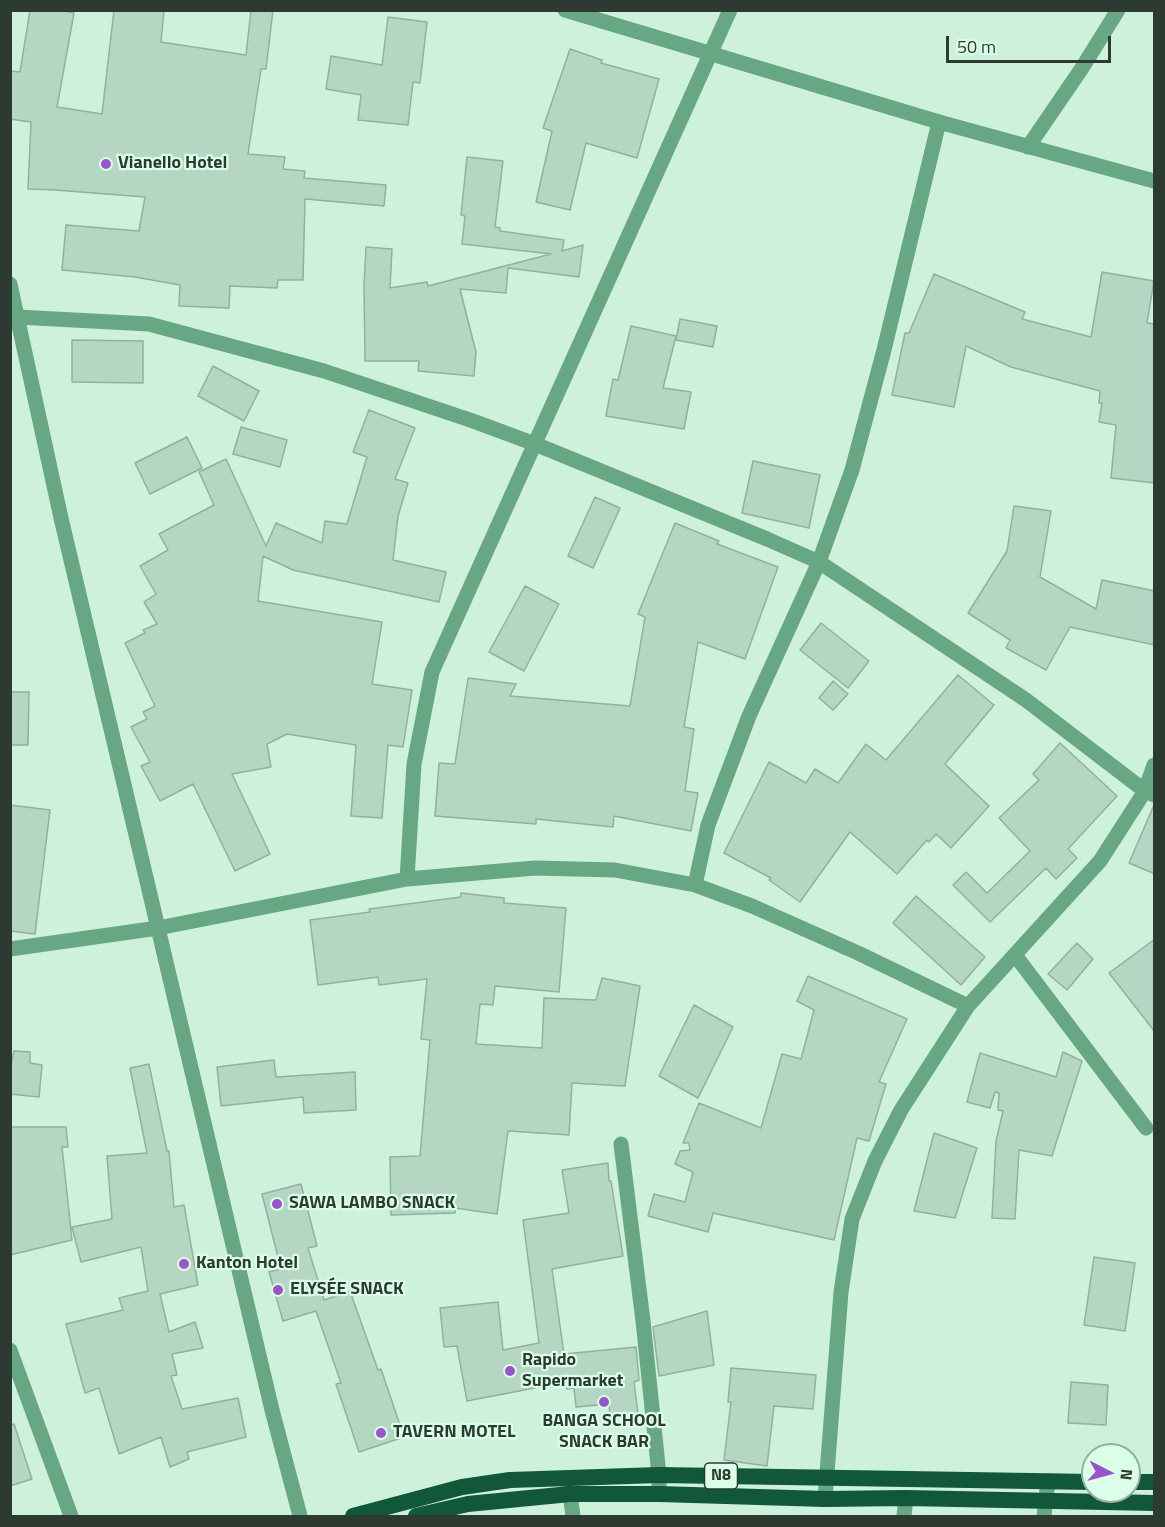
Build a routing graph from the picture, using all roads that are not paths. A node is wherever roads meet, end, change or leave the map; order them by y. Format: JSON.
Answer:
{"nodes":[{"id":1,"x":564,"y":10,"type":"edge"},
{"id":2,"x":730,"y":10,"type":"edge"},
{"id":3,"x":1118,"y":10,"type":"edge"},
{"id":4,"x":710,"y":53,"type":"junction"},
{"id":5,"x":939,"y":122,"type":"junction"},
{"id":6,"x":1028,"y":147,"type":"junction"},
{"id":7,"x":1155,"y":181,"type":"edge"},
{"id":8,"x":10,"y":284,"type":"edge"},
{"id":9,"x":14,"y":319,"type":"edge"},
{"id":10,"x":536,"y":444,"type":"junction"},
{"id":11,"x":819,"y":562,"type":"junction"},
{"id":12,"x":1155,"y":765,"type":"edge"},
{"id":13,"x":1150,"y":793,"type":"edge"},
{"id":14,"x":407,"y":879,"type":"junction"},
{"id":15,"x":695,"y":885,"type":"junction"},
{"id":16,"x":158,"y":928,"type":"junction"},
{"id":17,"x":10,"y":949,"type":"edge"},
{"id":18,"x":1015,"y":955,"type":"junction"},
{"id":19,"x":968,"y":1006,"type":"junction"},
{"id":20,"x":1146,"y":1128,"type":"dead end"},
{"id":21,"x":621,"y":1144,"type":"dead end"},
{"id":22,"x":10,"y":1350,"type":"edge"},
{"id":23,"x":659,"y":1474,"type":"junction"},
{"id":24,"x":826,"y":1479,"type":"junction"},
{"id":25,"x":1048,"y":1481,"type":"junction"},
{"id":26,"x":1081,"y":1482,"type":"edge"},
{"id":27,"x":570,"y":1494,"type":"junction"},
{"id":28,"x":659,"y":1494,"type":"junction"},
{"id":29,"x":906,"y":1498,"type":"junction"},
{"id":30,"x":825,"y":1499,"type":"junction"},
{"id":31,"x":1155,"y":1503,"type":"edge"},
{"id":32,"x":1045,"y":1509,"type":"edge"},
{"id":33,"x":71,"y":1516,"type":"edge"},
{"id":34,"x":300,"y":1516,"type":"edge"},
{"id":35,"x":353,"y":1516,"type":"edge"},
{"id":36,"x":416,"y":1516,"type":"edge"},
{"id":37,"x":573,"y":1516,"type":"edge"},
{"id":38,"x":904,"y":1516,"type":"edge"}],
"edges":[{"from":1,"to":4,"type":"street"},
{"from":2,"to":4,"type":"street"},
{"from":3,"to":6,"type":"street"},
{"from":4,"to":5,"type":"street"},
{"from":4,"to":10,"type":"street"},
{"from":5,"to":6,"type":"street"},
{"from":5,"to":11,"type":"street"},
{"from":6,"to":7,"type":"street"},
{"from":8,"to":9,"type":"street"},
{"from":9,"to":10,"type":"street"},
{"from":9,"to":16,"type":"street"},
{"from":10,"to":11,"type":"street"},
{"from":10,"to":14,"type":"street"},
{"from":11,"to":13,"type":"street"},
{"from":11,"to":15,"type":"street"},
{"from":12,"to":13,"type":"street"},
{"from":13,"to":18,"type":"street"},
{"from":14,"to":15,"type":"street"},
{"from":14,"to":16,"type":"street"},
{"from":15,"to":19,"type":"street"},
{"from":16,"to":17,"type":"street"},
{"from":16,"to":34,"type":"street"},
{"from":18,"to":19,"type":"street"},
{"from":18,"to":20,"type":"street"},
{"from":19,"to":24,"type":"street"},
{"from":21,"to":23,"type":"street"},
{"from":22,"to":33,"type":"street"},
{"from":23,"to":24,"type":"highway","number":"N8"},
{"from":23,"to":28,"type":"street"},
{"from":23,"to":35,"type":"highway","number":"N8"},
{"from":24,"to":25,"type":"highway","number":"N8"},
{"from":24,"to":30,"type":"street"},
{"from":25,"to":26,"type":"highway","number":"N8"},
{"from":25,"to":32,"type":"street"},
{"from":27,"to":28,"type":"highway","number":"N8"},
{"from":27,"to":36,"type":"highway","number":"N8"},
{"from":27,"to":37,"type":"street"},
{"from":28,"to":30,"type":"highway","number":"N8"},
{"from":29,"to":30,"type":"highway","number":"N8"},
{"from":29,"to":32,"type":"highway","number":"N8"},
{"from":29,"to":38,"type":"street"},
{"from":31,"to":32,"type":"highway","number":"N8"}]}
